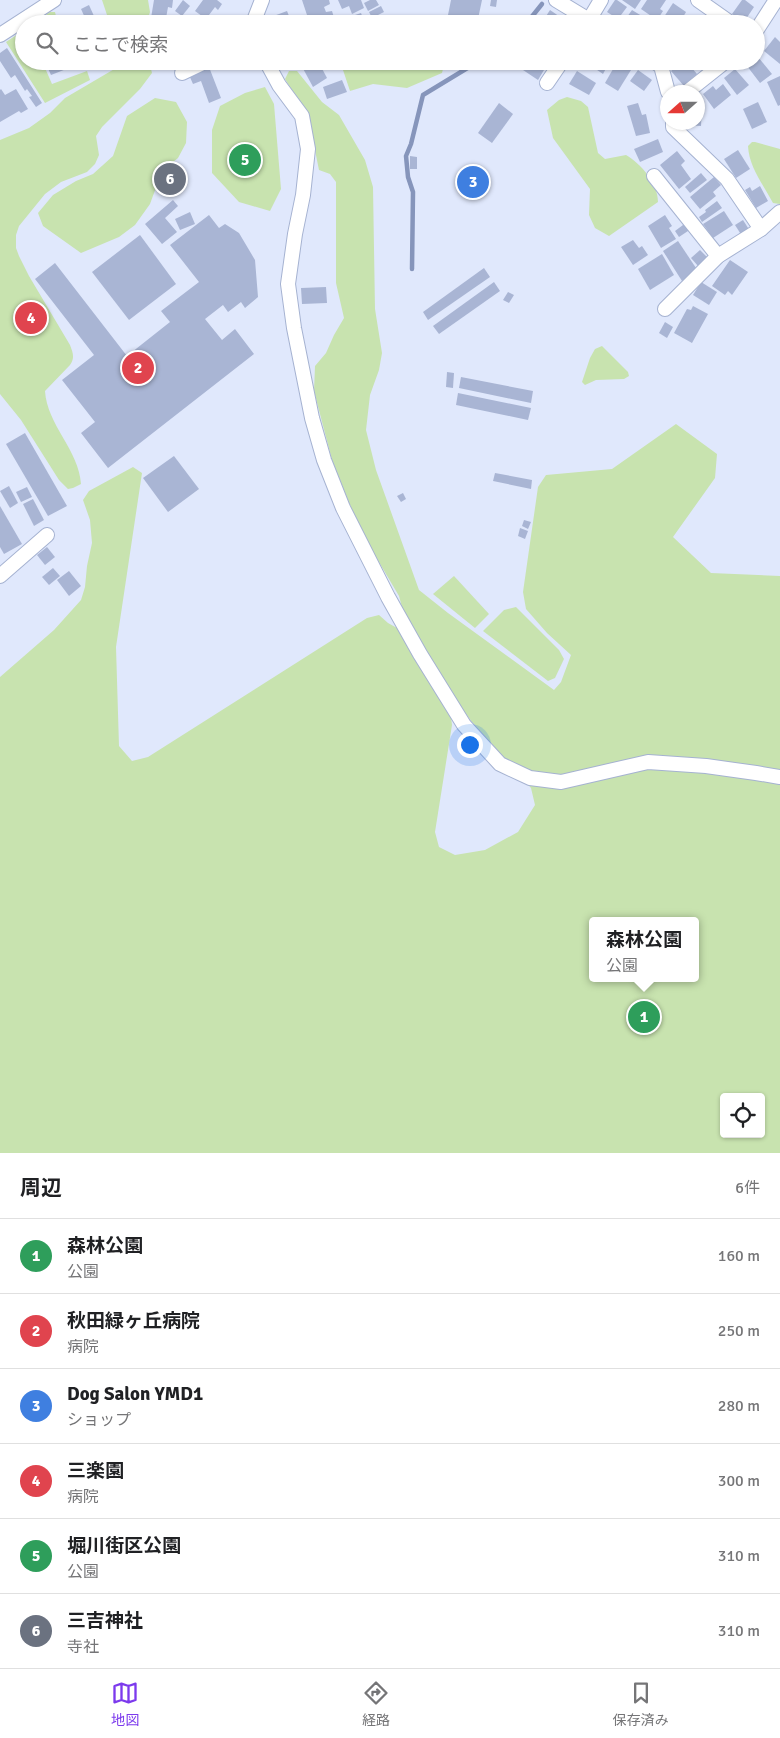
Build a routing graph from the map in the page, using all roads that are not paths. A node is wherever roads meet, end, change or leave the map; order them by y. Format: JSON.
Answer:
{"nodes":[{"id":1,"x":54,"y":0,"type":"edge"},
{"id":2,"x":262,"y":0,"type":"edge"},
{"id":3,"x":556,"y":0,"type":"edge"},
{"id":4,"x":602,"y":0,"type":"edge"},
{"id":5,"x":698,"y":0,"type":"edge"},
{"id":6,"x":776,"y":0,"type":"edge"},
{"id":7,"x":31,"y":15,"type":"edge"},
{"id":8,"x":256,"y":15,"type":"edge"},
{"id":9,"x":580,"y":15,"type":"edge"},
{"id":10,"x":594,"y":15,"type":"edge"},
{"id":11,"x":719,"y":15,"type":"edge"},
{"id":12,"x":765,"y":17,"type":"edge"},
{"id":13,"x":15,"y":25,"type":"edge"},
{"id":14,"x":0,"y":35,"type":"edge"},
{"id":15,"x":188,"y":70,"type":"edge"},
{"id":16,"x":271,"y":70,"type":"edge"},
{"id":17,"x":556,"y":70,"type":"edge"},
{"id":18,"x":662,"y":70,"type":"edge"},
{"id":19,"x":715,"y":70,"type":"edge"},
{"id":20,"x":182,"y":73,"type":"dead end"},
{"id":21,"x":547,"y":83,"type":"dead end"},
{"id":22,"x":666,"y":85,"type":"edge"},
{"id":23,"x":697,"y":85,"type":"edge"},
{"id":24,"x":676,"y":130,"type":"edge"},
{"id":25,"x":654,"y":176,"type":"dead end"},
{"id":26,"x":780,"y":212,"type":"edge"},
{"id":27,"x":761,"y":229,"type":"junction"},
{"id":28,"x":718,"y":256,"type":"junction"},
{"id":29,"x":665,"y":309,"type":"dead end"},
{"id":30,"x":47,"y":535,"type":"dead end"},
{"id":31,"x":0,"y":576,"type":"edge"},
{"id":32,"x":780,"y":778,"type":"edge"}],
"edges":[{"from":1,"to":7,"type":"street"},
{"from":2,"to":8,"type":"street"},
{"from":3,"to":9,"type":"street"},
{"from":4,"to":10,"type":"street"},
{"from":5,"to":11,"type":"street"},
{"from":6,"to":12,"type":"street"},
{"from":13,"to":14,"type":"street"},
{"from":15,"to":20,"type":"street"},
{"from":16,"to":32,"type":"street"},
{"from":17,"to":21,"type":"street"},
{"from":18,"to":22,"type":"street"},
{"from":19,"to":23,"type":"street"},
{"from":24,"to":27,"type":"street"},
{"from":25,"to":28,"type":"street"},
{"from":26,"to":27,"type":"street"},
{"from":27,"to":28,"type":"street"},
{"from":28,"to":29,"type":"street"},
{"from":30,"to":31,"type":"street"}]}
